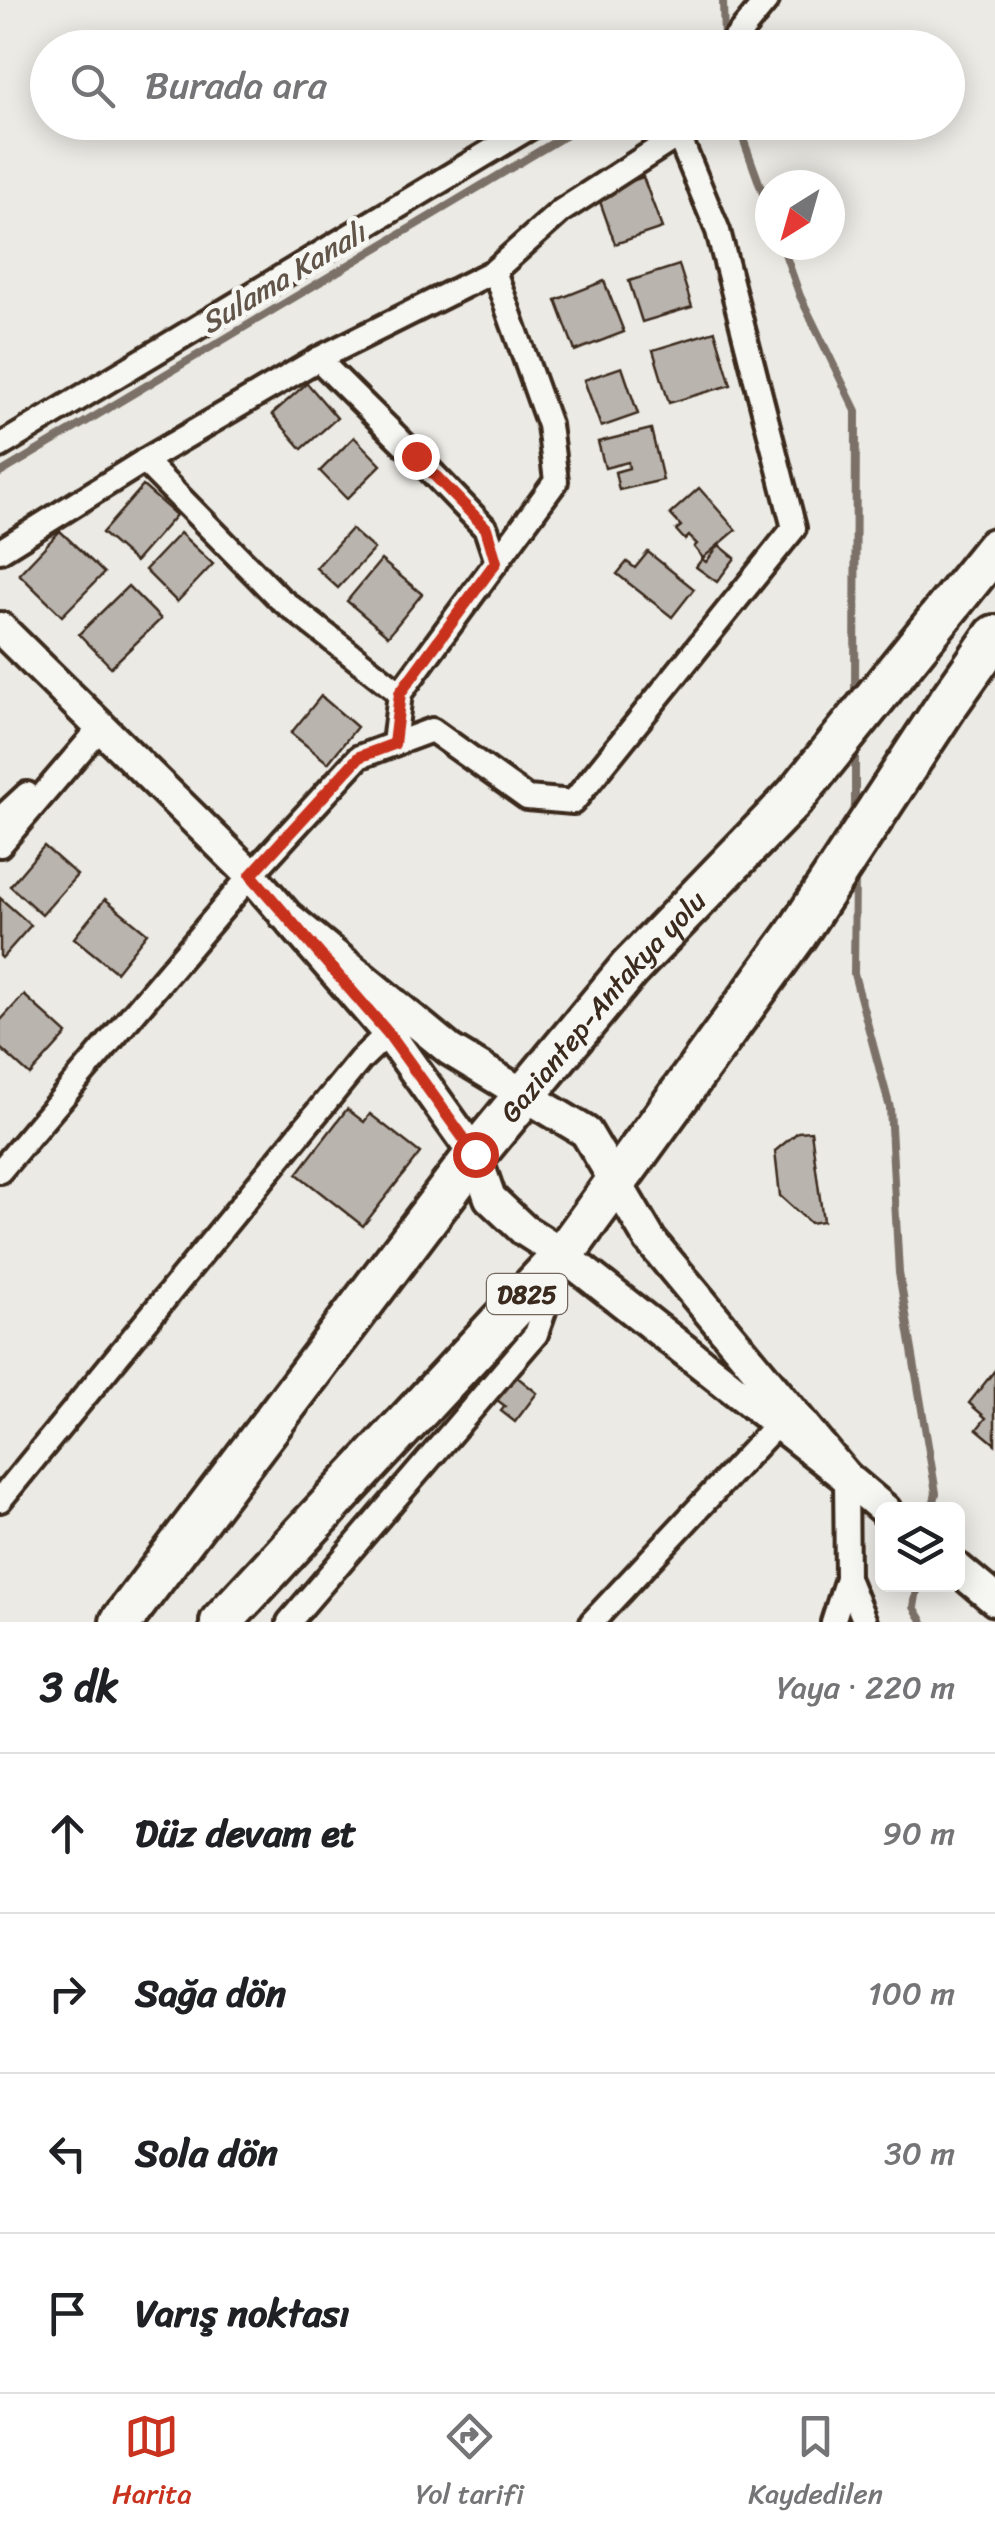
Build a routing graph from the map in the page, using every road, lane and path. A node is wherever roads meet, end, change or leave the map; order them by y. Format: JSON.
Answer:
{"nodes":[{"id":1,"x":767,"y":0,"type":"edge"},
{"id":2,"x":741,"y":30,"type":"edge"},
{"id":3,"x":509,"y":140,"type":"edge"},
{"id":4,"x":661,"y":140,"type":"edge"},
{"id":5,"x":681,"y":140,"type":"edge"},
{"id":6,"x":494,"y":271,"type":"junction"},
{"id":7,"x":318,"y":359,"type":"junction"},
{"id":8,"x":0,"y":446,"type":"edge"},
{"id":9,"x":144,"y":461,"type":"junction"},
{"id":10,"x":995,"y":549,"type":"edge"},
{"id":11,"x":0,"y":552,"type":"edge"},
{"id":12,"x":496,"y":562,"type":"junction"},
{"id":13,"x":0,"y":628,"type":"edge"},
{"id":14,"x":995,"y":636,"type":"edge"},
{"id":15,"x":400,"y":693,"type":"junction"},
{"id":16,"x":100,"y":728,"type":"junction"},
{"id":17,"x":394,"y":744,"type":"junction"},
{"id":18,"x":0,"y":820,"type":"edge"},
{"id":19,"x":0,"y":845,"type":"edge"},
{"id":20,"x":251,"y":875,"type":"junction"},
{"id":21,"x":284,"y":914,"type":"junction"},
{"id":22,"x":388,"y":1033,"type":"junction"},
{"id":23,"x":523,"y":1096,"type":"junction"},
{"id":24,"x":475,"y":1154,"type":"junction"},
{"id":25,"x":0,"y":1171,"type":"edge"},
{"id":26,"x":616,"y":1182,"type":"junction"},
{"id":27,"x":563,"y":1255,"type":"junction"},
{"id":28,"x":778,"y":1423,"type":"junction"},
{"id":29,"x":846,"y":1477,"type":"junction"},
{"id":30,"x":0,"y":1500,"type":"edge"},
{"id":31,"x":876,"y":1502,"type":"edge"},
{"id":32,"x":965,"y":1575,"type":"edge"},
{"id":33,"x":847,"y":1578,"type":"junction"},
{"id":34,"x":989,"y":1595,"type":"edge"},
{"id":35,"x":121,"y":1622,"type":"edge"},
{"id":36,"x":221,"y":1622,"type":"edge"},
{"id":37,"x":289,"y":1622,"type":"edge"},
{"id":38,"x":592,"y":1622,"type":"edge"},
{"id":39,"x":833,"y":1622,"type":"edge"},
{"id":40,"x":864,"y":1622,"type":"edge"}],
"edges":[{"from":1,"to":2,"type":"street"},
{"from":3,"to":8,"type":"street"},
{"from":4,"to":6,"type":"street"},
{"from":5,"to":17,"type":"street"},
{"from":6,"to":7,"type":"street"},
{"from":6,"to":12,"type":"street"},
{"from":7,"to":9,"type":"street"},
{"from":7,"to":12,"type":"street"},
{"from":9,"to":11,"type":"street"},
{"from":9,"to":15,"type":"street"},
{"from":10,"to":23,"type":"highway","name":"Gaziantep-Antakya yolu"},
{"from":12,"to":15,"type":"street"},
{"from":13,"to":16,"type":"street"},
{"from":14,"to":26,"type":"highway","number":"D825"},
{"from":15,"to":17,"type":"street"},
{"from":16,"to":18,"type":"street"},
{"from":16,"to":19,"type":"street"},
{"from":16,"to":20,"type":"street"},
{"from":17,"to":20,"type":"street"},
{"from":20,"to":21,"type":"street"},
{"from":20,"to":25,"type":"street"},
{"from":21,"to":22,"type":"street"},
{"from":21,"to":23,"type":"street"},
{"from":22,"to":24,"type":"street"},
{"from":22,"to":30,"type":"street"},
{"from":23,"to":24,"type":"highway","name":"Gaziantep-Antakya yolu"},
{"from":23,"to":26,"type":"street"},
{"from":24,"to":27,"type":"street"},
{"from":24,"to":35,"type":"highway","name":"Gaziantep-Antakya yolu"},
{"from":26,"to":27,"type":"highway","number":"D825"},
{"from":26,"to":29,"type":"street"},
{"from":27,"to":28,"type":"street"},
{"from":27,"to":36,"type":"highway","number":"D825"},
{"from":27,"to":37,"type":"street"},
{"from":28,"to":29,"type":"street"},
{"from":28,"to":38,"type":"street"},
{"from":29,"to":31,"type":"street"},
{"from":29,"to":33,"type":"street"},
{"from":32,"to":34,"type":"street"},
{"from":33,"to":39,"type":"street"},
{"from":33,"to":40,"type":"street"}]}
